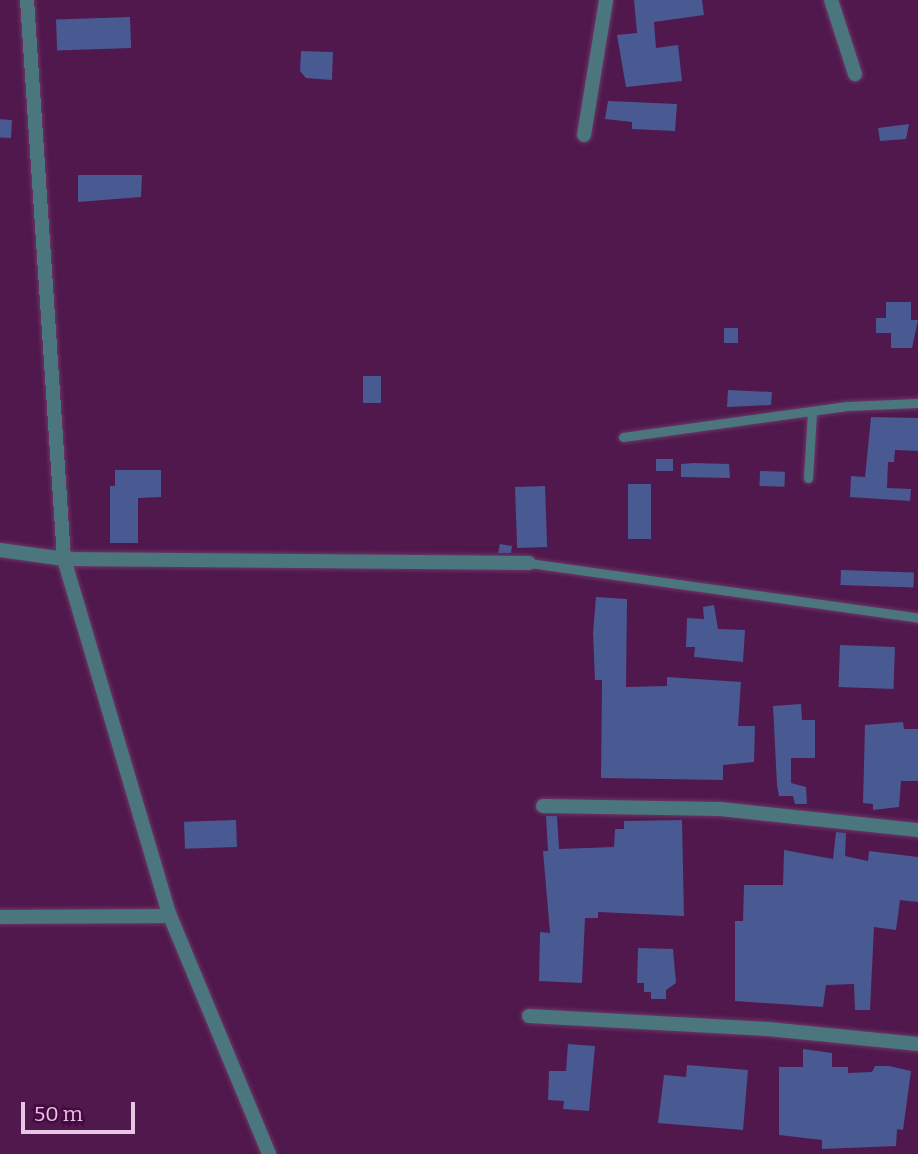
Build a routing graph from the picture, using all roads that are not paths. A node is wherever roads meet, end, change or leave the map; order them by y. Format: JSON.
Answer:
{"nodes":[{"id":1,"x":27,"y":0,"type":"edge"},
{"id":2,"x":606,"y":0,"type":"edge"},
{"id":3,"x":831,"y":0,"type":"edge"},
{"id":4,"x":855,"y":74,"type":"dead end"},
{"id":5,"x":584,"y":135,"type":"dead end"},
{"id":6,"x":918,"y":403,"type":"edge"},
{"id":7,"x":812,"y":411,"type":"junction"},
{"id":8,"x":623,"y":437,"type":"dead end"},
{"id":9,"x":808,"y":478,"type":"dead end"},
{"id":10,"x":0,"y":550,"type":"edge"},
{"id":11,"x":64,"y":559,"type":"junction"},
{"id":12,"x":529,"y":563,"type":"joint"},
{"id":13,"x":918,"y":618,"type":"edge"},
{"id":14,"x":543,"y":806,"type":"dead end"},
{"id":15,"x":918,"y":830,"type":"edge"},
{"id":16,"x":170,"y":916,"type":"junction"},
{"id":17,"x":0,"y":917,"type":"edge"},
{"id":18,"x":529,"y":1016,"type":"dead end"},
{"id":19,"x":918,"y":1044,"type":"edge"},
{"id":20,"x":269,"y":1154,"type":"edge"}],
"edges":[{"from":1,"to":11,"type":"street"},
{"from":2,"to":5,"type":"street"},
{"from":3,"to":4,"type":"street"},
{"from":6,"to":7,"type":"lane"},
{"from":7,"to":8,"type":"lane"},
{"from":7,"to":9,"type":"lane"},
{"from":10,"to":11,"type":"street"},
{"from":11,"to":12,"type":"street"},
{"from":11,"to":16,"type":"street"},
{"from":12,"to":13,"type":"lane"},
{"from":14,"to":15,"type":"street"},
{"from":16,"to":17,"type":"street"},
{"from":16,"to":20,"type":"street"},
{"from":18,"to":19,"type":"street"}]}
